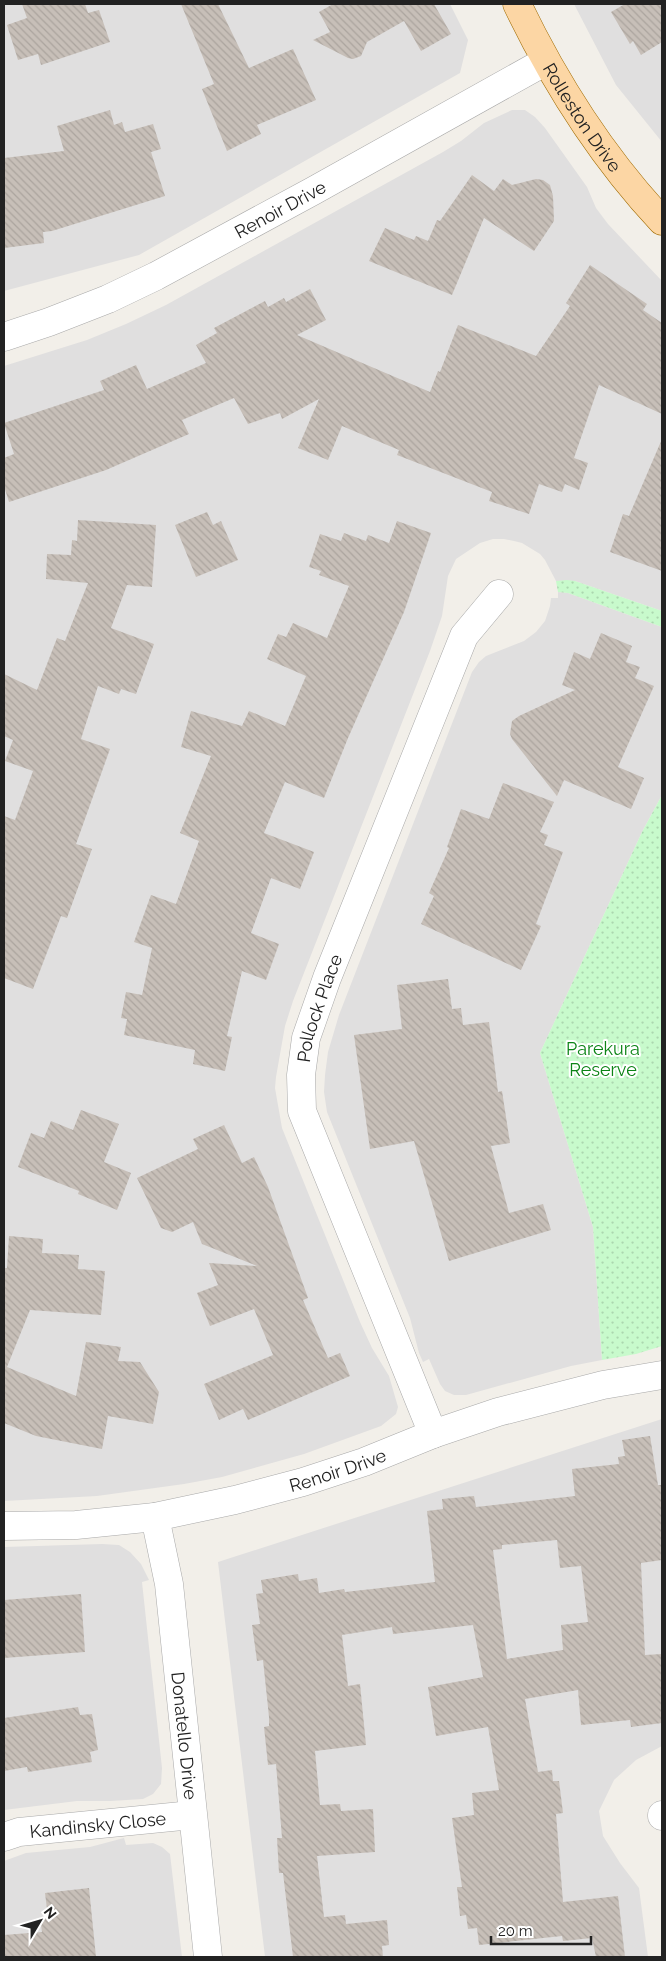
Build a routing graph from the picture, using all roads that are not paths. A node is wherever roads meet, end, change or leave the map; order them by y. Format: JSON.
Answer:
{"nodes":[{"id":1,"x":517,"y":4,"type":"edge"},
{"id":2,"x":546,"y":61,"type":"junction"},
{"id":3,"x":662,"y":220,"type":"edge"},
{"id":4,"x":4,"y":337,"type":"edge"},
{"id":5,"x":499,"y":594,"type":"dead end"},
{"id":6,"x":662,"y":1375,"type":"edge"},
{"id":7,"x":433,"y":1434,"type":"junction"},
{"id":8,"x":155,"y":1516,"type":"junction"},
{"id":9,"x":4,"y":1526,"type":"edge"},
{"id":10,"x":192,"y":1815,"type":"junction"},
{"id":11,"x":4,"y":1837,"type":"edge"},
{"id":12,"x":208,"y":1957,"type":"edge"}],
"edges":[{"from":1,"to":2,"type":"main road","name":"Rolleston Drive"},
{"from":2,"to":3,"type":"main road","name":"Rolleston Drive"},
{"from":2,"to":4,"type":"street","name":"Renoir Drive"},
{"from":5,"to":7,"type":"street","name":"Pollock Place"},
{"from":6,"to":7,"type":"street","name":"Renoir Drive"},
{"from":7,"to":8,"type":"street","name":"Renoir Drive"},
{"from":8,"to":9,"type":"street","name":"Renoir Drive"},
{"from":8,"to":10,"type":"street","name":"Donatello Drive"},
{"from":10,"to":11,"type":"street","name":"Kandinsky Close"},
{"from":10,"to":12,"type":"street","name":"Donatello Drive"}]}
